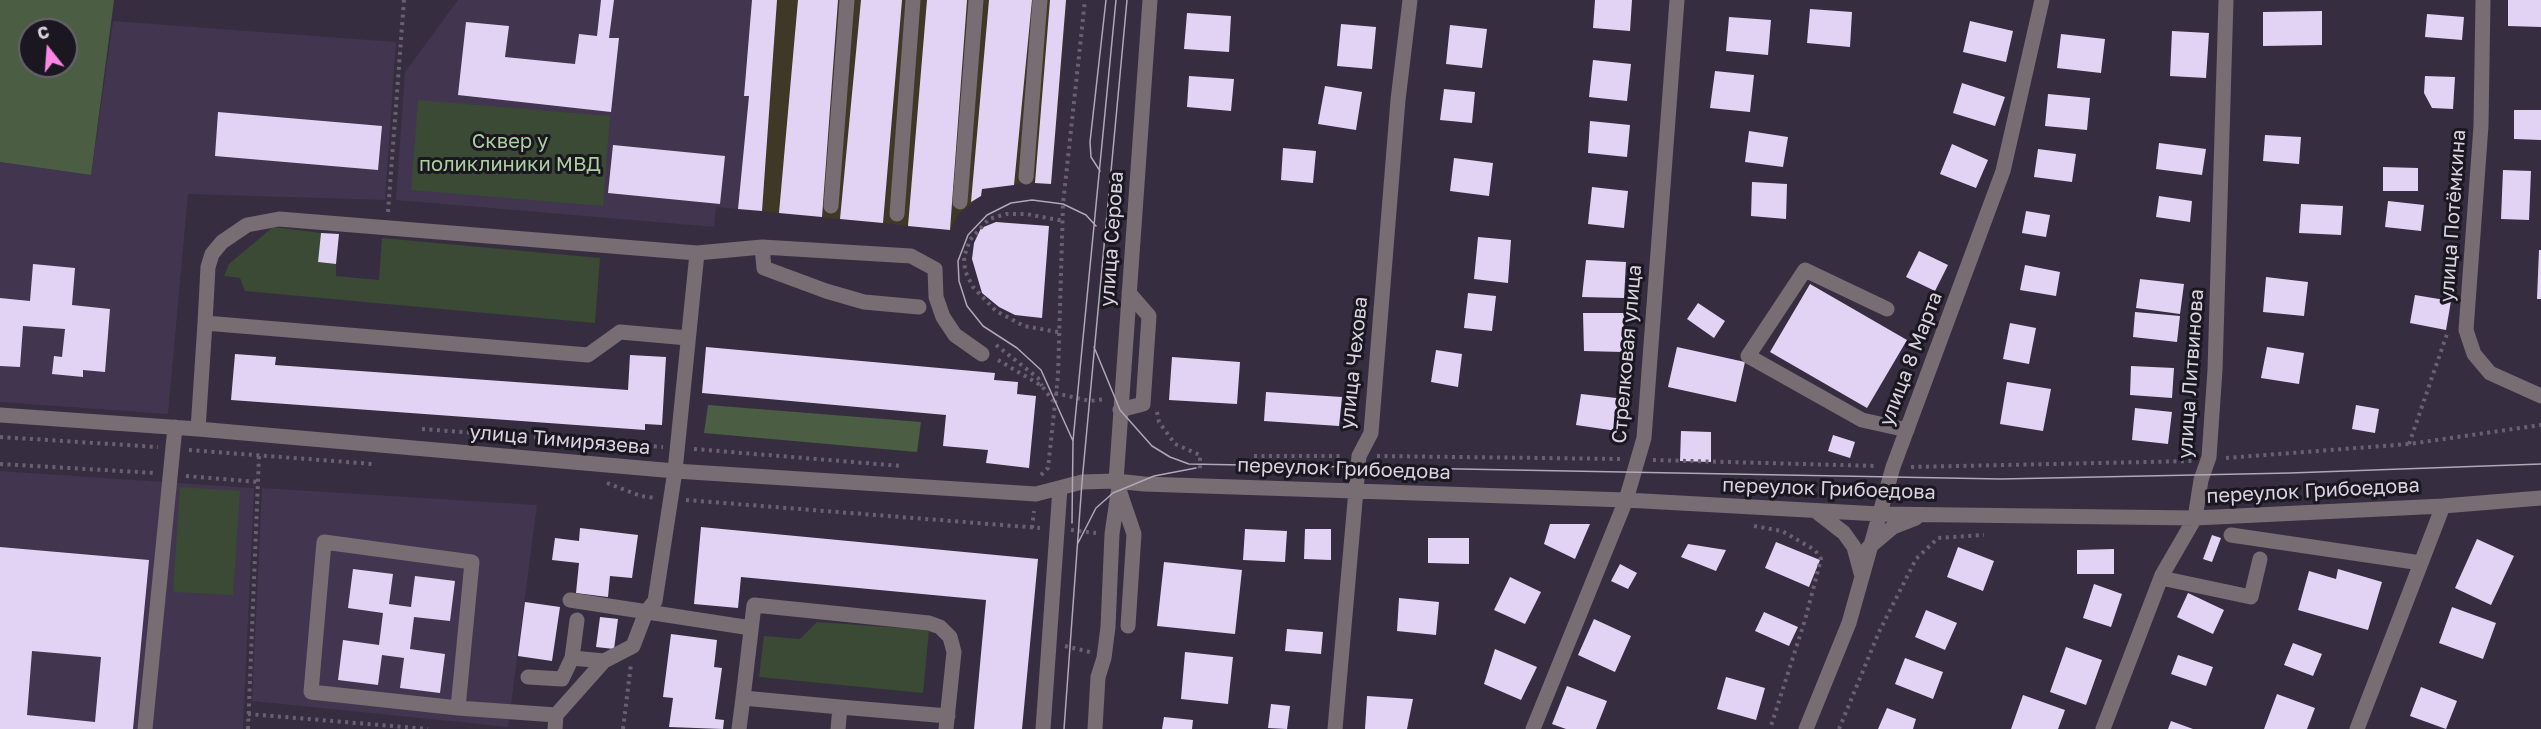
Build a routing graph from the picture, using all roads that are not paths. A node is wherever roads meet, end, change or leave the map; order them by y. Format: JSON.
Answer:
{"nodes":[{"id":1,"x":847,"y":0,"type":"edge"},
{"id":2,"x":914,"y":0,"type":"edge"},
{"id":3,"x":976,"y":0,"type":"edge"},
{"id":4,"x":1040,"y":0,"type":"edge"},
{"id":5,"x":1150,"y":0,"type":"edge"},
{"id":6,"x":1410,"y":0,"type":"edge"},
{"id":7,"x":1677,"y":0,"type":"edge"},
{"id":8,"x":2042,"y":0,"type":"edge"},
{"id":9,"x":2226,"y":0,"type":"edge"},
{"id":10,"x":2483,"y":0,"type":"edge"},
{"id":11,"x":1026,"y":177,"type":"dead end"},
{"id":12,"x":960,"y":202,"type":"dead end"},
{"id":13,"x":831,"y":206,"type":"dead end"},
{"id":14,"x":897,"y":214,"type":"dead end"},
{"id":15,"x":762,"y":247,"type":"junction"},
{"id":16,"x":697,"y":253,"type":"junction"},
{"id":17,"x":1129,"y":293,"type":"junction"},
{"id":18,"x":919,"y":307,"type":"dead end"},
{"id":19,"x":1887,"y":309,"type":"dead end"},
{"id":20,"x":206,"y":323,"type":"junction"},
{"id":21,"x":688,"y":338,"type":"junction"},
{"id":22,"x":986,"y":355,"type":"road end"},
{"id":23,"x":2541,"y":396,"type":"edge"},
{"id":24,"x":1120,"y":410,"type":"junction"},
{"id":25,"x":0,"y":415,"type":"edge"},
{"id":26,"x":174,"y":427,"type":"junction"},
{"id":27,"x":198,"y":429,"type":"junction"},
{"id":28,"x":1907,"y":429,"type":"junction"},
{"id":29,"x":682,"y":471,"type":"junction"},
{"id":30,"x":1117,"y":485,"type":"junction"},
{"id":31,"x":1060,"y":488,"type":"junction"},
{"id":32,"x":1357,"y":490,"type":"junction"},
{"id":33,"x":2541,"y":498,"type":"edge"},
{"id":34,"x":1626,"y":500,"type":"junction"},
{"id":35,"x":2443,"y":506,"type":"junction"},
{"id":36,"x":1815,"y":511,"type":"junction"},
{"id":37,"x":1879,"y":514,"type":"junction"},
{"id":38,"x":1928,"y":515,"type":"junction"},
{"id":39,"x":2195,"y":518,"type":"junction"},
{"id":40,"x":2231,"y":535,"type":"dead end"},
{"id":41,"x":1868,"y":548,"type":"junction"},
{"id":42,"x":2260,"y":559,"type":"dead end"},
{"id":43,"x":2421,"y":563,"type":"junction"},
{"id":44,"x":1861,"y":573,"type":"junction"},
{"id":45,"x":2161,"y":578,"type":"junction"},
{"id":46,"x":570,"y":600,"type":"dead end"},
{"id":47,"x":646,"y":612,"type":"junction"},
{"id":48,"x":577,"y":620,"type":"dead end"},
{"id":49,"x":1128,"y":626,"type":"dead end"},
{"id":50,"x":751,"y":628,"type":"junction"},
{"id":51,"x":572,"y":658,"type":"junction"},
{"id":52,"x":604,"y":661,"type":"junction"},
{"id":53,"x":528,"y":677,"type":"dead end"},
{"id":54,"x":743,"y":698,"type":"junction"},
{"id":55,"x":840,"y":707,"type":"junction"},
{"id":56,"x":459,"y":708,"type":"junction"},
{"id":57,"x":556,"y":722,"type":"edge"},
{"id":58,"x":947,"y":722,"type":"edge"},
{"id":59,"x":145,"y":729,"type":"edge"},
{"id":60,"x":739,"y":729,"type":"edge"},
{"id":61,"x":838,"y":729,"type":"edge"},
{"id":62,"x":1043,"y":729,"type":"edge"},
{"id":63,"x":1095,"y":729,"type":"edge"},
{"id":64,"x":1335,"y":729,"type":"edge"},
{"id":65,"x":1533,"y":729,"type":"edge"},
{"id":66,"x":1806,"y":729,"type":"edge"},
{"id":67,"x":2103,"y":729,"type":"edge"},
{"id":68,"x":2357,"y":729,"type":"edge"}],
"edges":[{"from":1,"to":13,"type":"street"},
{"from":2,"to":14,"type":"street"},
{"from":3,"to":12,"type":"street"},
{"from":4,"to":11,"type":"street"},
{"from":5,"to":17,"type":"street","name":"улица Серова"},
{"from":6,"to":32,"type":"street","name":"улица Чехова"},
{"from":7,"to":34,"type":"street","name":"Стрелковая улица"},
{"from":8,"to":28,"type":"street","name":"улица 8 Марта"},
{"from":9,"to":39,"type":"street","name":"улица Литвинова"},
{"from":10,"to":23,"type":"street","name":"улица Потёмкина"},
{"from":15,"to":16,"type":"street"},
{"from":15,"to":18,"type":"street"},
{"from":15,"to":22,"type":"street"},
{"from":16,"to":20,"type":"street"},
{"from":16,"to":21,"type":"street"},
{"from":17,"to":24,"type":"street","name":"улица Серова"},
{"from":17,"to":24,"type":"street"},
{"from":19,"to":28,"type":"street"},
{"from":20,"to":21,"type":"street"},
{"from":20,"to":27,"type":"street"},
{"from":21,"to":29,"type":"street"},
{"from":24,"to":30,"type":"street","name":"улица Серова"},
{"from":25,"to":26,"type":"street","name":"улица Тимирязева"},
{"from":26,"to":27,"type":"street","name":"улица Тимирязева"},
{"from":26,"to":59,"type":"street"},
{"from":27,"to":29,"type":"street","name":"улица Тимирязева"},
{"from":28,"to":37,"type":"street","name":"улица 8 Марта"},
{"from":29,"to":31,"type":"street","name":"улица Тимирязева"},
{"from":29,"to":47,"type":"street"},
{"from":30,"to":31,"type":"street","name":"улица Тимирязева"},
{"from":30,"to":32,"type":"street","name":"переулок Грибоедова"},
{"from":30,"to":49,"type":"street"},
{"from":30,"to":63,"type":"street","name":"улица Серова"},
{"from":31,"to":62,"type":"street"},
{"from":32,"to":34,"type":"street","name":"переулок Грибоедова"},
{"from":32,"to":64,"type":"street","name":"улица Чехова"},
{"from":33,"to":35,"type":"street","name":"переулок Грибоедова"},
{"from":34,"to":36,"type":"street","name":"переулок Грибоедова"},
{"from":34,"to":65,"type":"street","name":"Стрелковая улица"},
{"from":35,"to":39,"type":"street","name":"переулок Грибоедова"},
{"from":35,"to":43,"type":"street"},
{"from":36,"to":37,"type":"street","name":"переулок Грибоедова"},
{"from":36,"to":44,"type":"street"},
{"from":37,"to":38,"type":"street","name":"переулок Грибоедова"},
{"from":37,"to":41,"type":"street","name":"улица 8 Марта"},
{"from":38,"to":39,"type":"street","name":"переулок Грибоедова"},
{"from":38,"to":41,"type":"street"},
{"from":39,"to":45,"type":"street","name":"улица Литвинова"},
{"from":40,"to":43,"type":"street"},
{"from":41,"to":44,"type":"street","name":"улица 8 Марта"},
{"from":42,"to":45,"type":"street"},
{"from":43,"to":68,"type":"street"},
{"from":44,"to":66,"type":"street","name":"улица 8 Марта"},
{"from":45,"to":67,"type":"street","name":"улица Литвинова"},
{"from":46,"to":47,"type":"street"},
{"from":47,"to":50,"type":"street"},
{"from":47,"to":52,"type":"street"},
{"from":48,"to":51,"type":"street"},
{"from":50,"to":54,"type":"street"},
{"from":50,"to":58,"type":"street"},
{"from":51,"to":52,"type":"street"},
{"from":51,"to":53,"type":"street"},
{"from":52,"to":57,"type":"street"},
{"from":54,"to":55,"type":"street"},
{"from":54,"to":60,"type":"street"},
{"from":55,"to":58,"type":"street"},
{"from":55,"to":61,"type":"street"},
{"from":56,"to":56,"type":"street"},
{"from":56,"to":57,"type":"street"}]}
